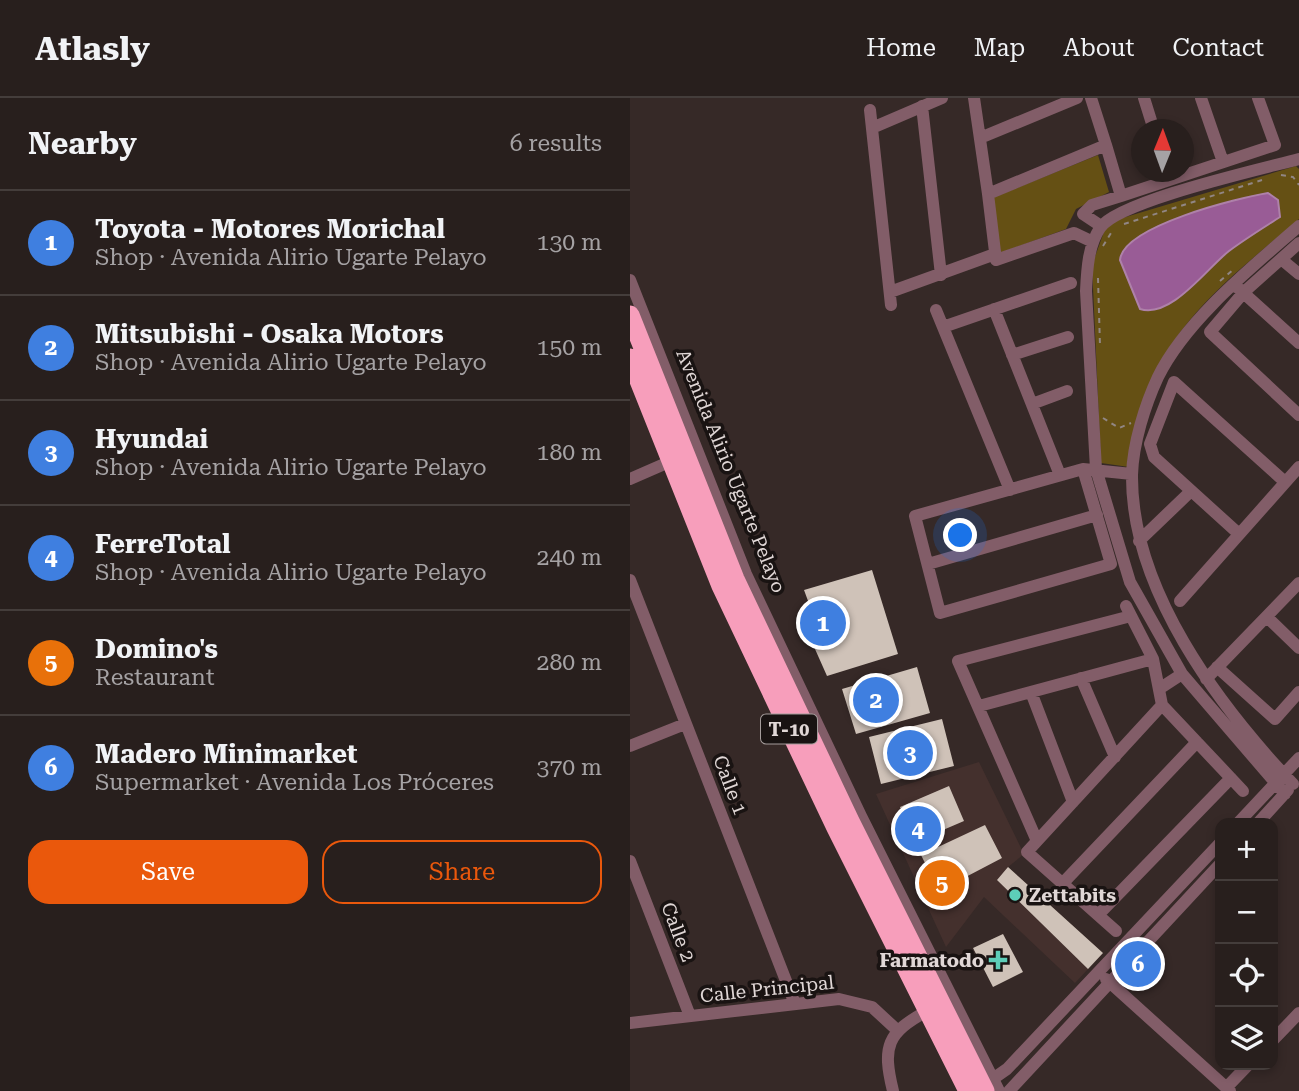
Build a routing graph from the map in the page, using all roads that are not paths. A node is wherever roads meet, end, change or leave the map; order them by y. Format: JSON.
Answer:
{"nodes":[{"id":1,"x":942,"y":98,"type":"edge"},
{"id":2,"x":974,"y":98,"type":"edge"},
{"id":3,"x":1077,"y":98,"type":"edge"},
{"id":4,"x":1091,"y":98,"type":"edge"},
{"id":5,"x":1144,"y":98,"type":"edge"},
{"id":6,"x":1201,"y":98,"type":"edge"},
{"id":7,"x":1258,"y":98,"type":"edge"},
{"id":8,"x":922,"y":106,"type":"junction"},
{"id":9,"x":870,"y":110,"type":"dead end"},
{"id":10,"x":1151,"y":119,"type":"edge"},
{"id":11,"x":872,"y":128,"type":"junction"},
{"id":12,"x":980,"y":138,"type":"junction"},
{"id":13,"x":1106,"y":145,"type":"junction"},
{"id":14,"x":1299,"y":159,"type":"edge"},
{"id":15,"x":1223,"y":162,"type":"junction"},
{"id":16,"x":1194,"y":170,"type":"edge"},
{"id":17,"x":1155,"y":182,"type":"edge"},
{"id":18,"x":988,"y":194,"type":"junction"},
{"id":19,"x":1121,"y":196,"type":"junction"},
{"id":20,"x":1083,"y":214,"type":"junction"},
{"id":21,"x":1101,"y":226,"type":"junction"},
{"id":22,"x":1299,"y":226,"type":"edge"},
{"id":23,"x":1074,"y":233,"type":"junction"},
{"id":24,"x":1299,"y":243,"type":"edge"},
{"id":25,"x":1096,"y":247,"type":"junction"},
{"id":26,"x":995,"y":254,"type":"junction"},
{"id":27,"x":1281,"y":259,"type":"junction"},
{"id":28,"x":1299,"y":274,"type":"edge"},
{"id":29,"x":941,"y":275,"type":"junction"},
{"id":30,"x":630,"y":280,"type":"edge"},
{"id":31,"x":1071,"y":283,"type":"dead end"},
{"id":32,"x":1233,"y":283,"type":"junction"},
{"id":33,"x":1244,"y":292,"type":"junction"},
{"id":34,"x":994,"y":309,"type":"junction"},
{"id":35,"x":936,"y":310,"type":"dead end"},
{"id":36,"x":630,"y":315,"type":"edge"},
{"id":37,"x":943,"y":327,"type":"junction"},
{"id":38,"x":1068,"y":337,"type":"dead end"},
{"id":39,"x":1299,"y":343,"type":"edge"},
{"id":40,"x":1012,"y":355,"type":"junction"},
{"id":41,"x":630,"y":358,"type":"edge"},
{"id":42,"x":1067,"y":391,"type":"dead end"},
{"id":43,"x":1032,"y":404,"type":"junction"},
{"id":44,"x":1299,"y":415,"type":"edge"},
{"id":45,"x":669,"y":462,"type":"junction"},
{"id":46,"x":1299,"y":467,"type":"edge"},
{"id":47,"x":1089,"y":469,"type":"junction"},
{"id":48,"x":1132,"y":474,"type":"junction"},
{"id":49,"x":1060,"y":475,"type":"junction"},
{"id":50,"x":630,"y":479,"type":"edge"},
{"id":51,"x":1285,"y":482,"type":"junction"},
{"id":52,"x":1010,"y":490,"type":"junction"},
{"id":53,"x":1190,"y":492,"type":"junction"},
{"id":54,"x":1097,"y":515,"type":"junction"},
{"id":55,"x":1240,"y":534,"type":"junction"},
{"id":56,"x":1139,"y":541,"type":"junction"},
{"id":57,"x":928,"y":564,"type":"junction"},
{"id":58,"x":630,"y":580,"type":"edge"},
{"id":59,"x":1298,"y":586,"type":"edge"},
{"id":60,"x":1180,"y":601,"type":"dead end"},
{"id":61,"x":1267,"y":617,"type":"junction"},
{"id":62,"x":1299,"y":648,"type":"edge"},
{"id":63,"x":1153,"y":659,"type":"junction"},
{"id":64,"x":1217,"y":667,"type":"junction"},
{"id":65,"x":1182,"y":674,"type":"junction"},
{"id":66,"x":1081,"y":678,"type":"junction"},
{"id":67,"x":1206,"y":679,"type":"junction"},
{"id":68,"x":1159,"y":689,"type":"junction"},
{"id":69,"x":1031,"y":692,"type":"junction"},
{"id":70,"x":1299,"y":692,"type":"edge"},
{"id":71,"x":1163,"y":705,"type":"junction"},
{"id":72,"x":979,"y":706,"type":"junction"},
{"id":73,"x":685,"y":724,"type":"junction"},
{"id":74,"x":1198,"y":742,"type":"junction"},
{"id":75,"x":630,"y":747,"type":"edge"},
{"id":76,"x":818,"y":756,"type":"junction"},
{"id":77,"x":1115,"y":757,"type":"junction"},
{"id":78,"x":1299,"y":758,"type":"edge"},
{"id":79,"x":1231,"y":778,"type":"junction"},
{"id":80,"x":1279,"y":779,"type":"junction"},
{"id":81,"x":844,"y":780,"type":"junction"},
{"id":82,"x":1292,"y":786,"type":"edge"},
{"id":83,"x":1243,"y":791,"type":"dead end"},
{"id":84,"x":1073,"y":802,"type":"junction"},
{"id":85,"x":1243,"y":818,"type":"edge"},
{"id":86,"x":1263,"y":818,"type":"edge"},
{"id":87,"x":850,"y":821,"type":"junction"},
{"id":88,"x":1037,"y":841,"type":"junction"},
{"id":89,"x":1215,"y":848,"type":"edge"},
{"id":90,"x":630,"y":861,"type":"edge"},
{"id":91,"x":1215,"y":869,"type":"edge"},
{"id":92,"x":1063,"y":883,"type":"junction"},
{"id":93,"x":1098,"y":915,"type":"junction"},
{"id":94,"x":1116,"y":931,"type":"dead end"},
{"id":95,"x":1100,"y":974,"type":"junction"},
{"id":96,"x":1111,"y":983,"type":"junction"},
{"id":97,"x":795,"y":1004,"type":"junction"},
{"id":98,"x":927,"y":1011,"type":"junction"},
{"id":99,"x":1299,"y":1013,"type":"edge"},
{"id":100,"x":690,"y":1016,"type":"junction"},
{"id":101,"x":630,"y":1023,"type":"edge"},
{"id":102,"x":1049,"y":1026,"type":"junction"},
{"id":103,"x":897,"y":1030,"type":"junction"},
{"id":104,"x":1278,"y":1035,"type":"edge"},
{"id":105,"x":1060,"y":1037,"type":"junction"},
{"id":106,"x":1244,"y":1070,"type":"edge"},
{"id":107,"x":986,"y":1087,"type":"edge"},
{"id":108,"x":1228,"y":1089,"type":"edge"},
{"id":109,"x":893,"y":1091,"type":"edge"},
{"id":110,"x":1009,"y":1091,"type":"edge"}],
"edges":[{"from":1,"to":8,"type":"street"},
{"from":2,"to":12,"type":"street"},
{"from":3,"to":12,"type":"street"},
{"from":4,"to":13,"type":"street"},
{"from":5,"to":10,"type":"street"},
{"from":6,"to":15,"type":"street"},
{"from":7,"to":15,"type":"street"},
{"from":8,"to":11,"type":"street"},
{"from":8,"to":29,"type":"street"},
{"from":9,"to":11,"type":"street"},
{"from":11,"to":29,"type":"street"},
{"from":12,"to":18,"type":"street"},
{"from":13,"to":18,"type":"street"},
{"from":13,"to":19,"type":"street"},
{"from":14,"to":21,"type":"street"},
{"from":15,"to":16,"type":"street"},
{"from":17,"to":19,"type":"street"},
{"from":18,"to":26,"type":"street"},
{"from":19,"to":20,"type":"street"},
{"from":20,"to":21,"type":"street"},
{"from":20,"to":23,"type":"street"},
{"from":21,"to":25,"type":"street"},
{"from":22,"to":32,"type":"street"},
{"from":23,"to":25,"type":"street"},
{"from":23,"to":26,"type":"street"},
{"from":24,"to":27,"type":"street"},
{"from":25,"to":47,"type":"street"},
{"from":26,"to":29,"type":"street"},
{"from":27,"to":28,"type":"street"},
{"from":27,"to":33,"type":"street"},
{"from":30,"to":81,"type":"street","name":"Avenida Alirio Ugarte Pelayo"},
{"from":31,"to":34,"type":"street"},
{"from":32,"to":33,"type":"street"},
{"from":32,"to":48,"type":"street"},
{"from":33,"to":39,"type":"street"},
{"from":33,"to":44,"type":"street"},
{"from":34,"to":37,"type":"street"},
{"from":34,"to":40,"type":"street"},
{"from":35,"to":37,"type":"street"},
{"from":36,"to":76,"type":"highway","name":"Avenida Alirio Ugarte Pelayo","number":"T-10"},
{"from":37,"to":52,"type":"street"},
{"from":38,"to":40,"type":"street"},
{"from":40,"to":43,"type":"street"},
{"from":41,"to":45,"type":"highway","number":"T-10"},
{"from":42,"to":43,"type":"street"},
{"from":43,"to":49,"type":"street"},
{"from":45,"to":50,"type":"street"},
{"from":45,"to":98,"type":"highway","number":"T-10"},
{"from":46,"to":51,"type":"street"},
{"from":47,"to":48,"type":"street"},
{"from":47,"to":49,"type":"street"},
{"from":47,"to":54,"type":"street"},
{"from":47,"to":65,"type":"street"},
{"from":48,"to":56,"type":"street"},
{"from":49,"to":52,"type":"street"},
{"from":51,"to":53,"type":"street"},
{"from":51,"to":55,"type":"street"},
{"from":52,"to":57,"type":"street"},
{"from":53,"to":55,"type":"street"},
{"from":53,"to":56,"type":"street"},
{"from":54,"to":57,"type":"street"},
{"from":54,"to":57,"type":"street"},
{"from":55,"to":60,"type":"street"},
{"from":56,"to":67,"type":"street"},
{"from":58,"to":73,"type":"street","name":"Calle 1"},
{"from":59,"to":61,"type":"street"},
{"from":61,"to":62,"type":"street"},
{"from":61,"to":64,"type":"street"},
{"from":63,"to":66,"type":"street"},
{"from":63,"to":68,"type":"street"},
{"from":63,"to":72,"type":"street"},
{"from":64,"to":67,"type":"street"},
{"from":64,"to":70,"type":"street"},
{"from":65,"to":68,"type":"street"},
{"from":65,"to":80,"type":"street"},
{"from":66,"to":69,"type":"street"},
{"from":66,"to":77,"type":"street"},
{"from":67,"to":80,"type":"street"},
{"from":68,"to":71,"type":"street"},
{"from":69,"to":72,"type":"street"},
{"from":69,"to":84,"type":"street"},
{"from":71,"to":74,"type":"street"},
{"from":71,"to":77,"type":"street"},
{"from":72,"to":88,"type":"street"},
{"from":73,"to":75,"type":"street"},
{"from":73,"to":97,"type":"street","name":"Calle 1"},
{"from":74,"to":79,"type":"street"},
{"from":74,"to":92,"type":"street"},
{"from":76,"to":81,"type":"highway"},
{"from":76,"to":87,"type":"highway","name":"Avenida Alirio Ugarte Pelayo","number":"T-10"},
{"from":77,"to":84,"type":"street"},
{"from":78,"to":80,"type":"street"},
{"from":79,"to":83,"type":"street"},
{"from":79,"to":93,"type":"street"},
{"from":80,"to":82,"type":"street"},
{"from":80,"to":85,"type":"street"},
{"from":81,"to":87,"type":"highway"},
{"from":81,"to":107,"type":"street","name":"Avenida Alirio Ugarte Pelayo"},
{"from":82,"to":86,"type":"street"},
{"from":84,"to":88,"type":"street"},
{"from":87,"to":107,"type":"highway","name":"Avenida Alirio Ugarte Pelayo","number":"T-10"},
{"from":88,"to":92,"type":"street"},
{"from":89,"to":95,"type":"street"},
{"from":90,"to":100,"type":"street","name":"Calle 2"},
{"from":91,"to":96,"type":"street"},
{"from":92,"to":93,"type":"street"},
{"from":93,"to":94,"type":"street"},
{"from":95,"to":96,"type":"street"},
{"from":95,"to":102,"type":"street"},
{"from":96,"to":105,"type":"street"},
{"from":96,"to":108,"type":"street"},
{"from":97,"to":100,"type":"street","name":"Calle Principal"},
{"from":97,"to":103,"type":"street","name":"Calle Principal"},
{"from":98,"to":103,"type":"street"},
{"from":98,"to":107,"type":"highway","number":"T-10"},
{"from":99,"to":104,"type":"street"},
{"from":100,"to":101,"type":"street","name":"Calle Principal"},
{"from":102,"to":105,"type":"street"},
{"from":102,"to":107,"type":"street"},
{"from":103,"to":109,"type":"street"},
{"from":105,"to":110,"type":"street"},
{"from":106,"to":108,"type":"street"}]}
